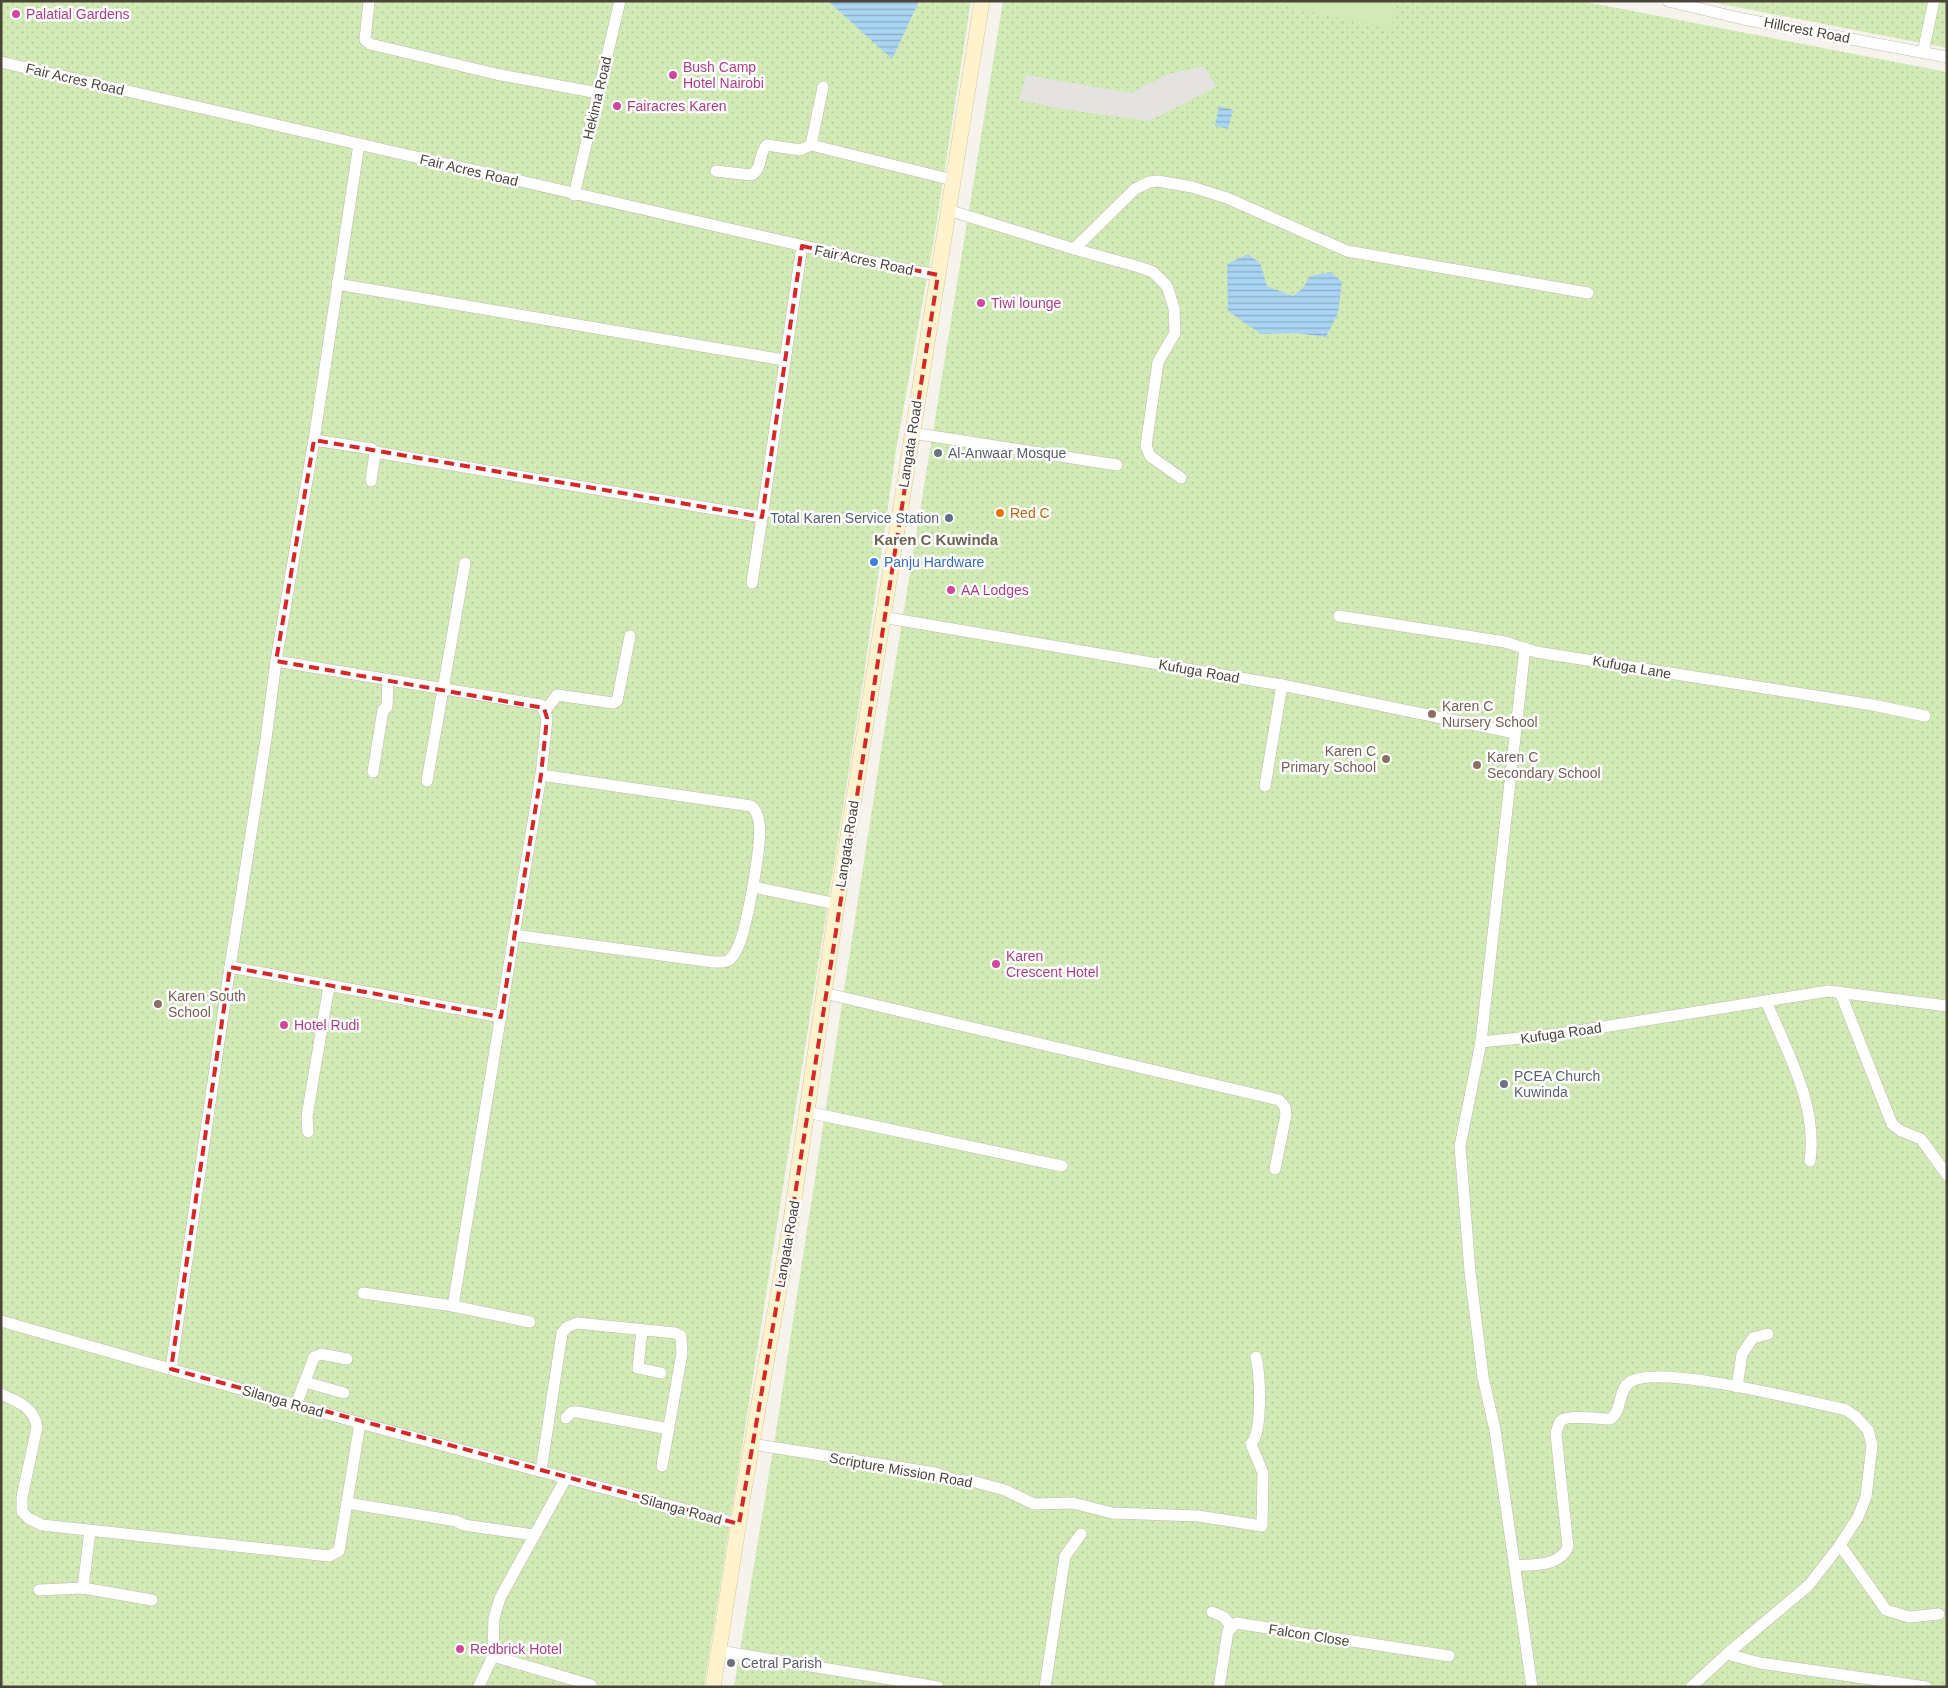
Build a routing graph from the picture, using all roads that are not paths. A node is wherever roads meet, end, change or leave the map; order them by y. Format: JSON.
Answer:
{"nodes":[{"id":1,"x":369,"y":1,"type":"edge"},
{"id":2,"x":620,"y":1,"type":"edge"},
{"id":3,"x":982,"y":1,"type":"edge"},
{"id":4,"x":1668,"y":1,"type":"edge"},
{"id":5,"x":1934,"y":1,"type":"edge"},
{"id":6,"x":1923,"y":52,"type":"junction"},
{"id":7,"x":1947,"y":57,"type":"edge"},
{"id":8,"x":1,"y":62,"type":"edge"},
{"id":9,"x":823,"y":87,"type":"dead end"},
{"id":10,"x":598,"y":93,"type":"junction"},
{"id":11,"x":359,"y":144,"type":"junction"},
{"id":12,"x":811,"y":145,"type":"junction"},
{"id":13,"x":716,"y":172,"type":"dead end"},
{"id":14,"x":953,"y":180,"type":"junction"},
{"id":15,"x":574,"y":195,"type":"junction"},
{"id":16,"x":948,"y":210,"type":"junction"},
{"id":17,"x":802,"y":246,"type":"junction"},
{"id":18,"x":1074,"y":249,"type":"junction"},
{"id":19,"x":938,"y":275,"type":"junction"},
{"id":20,"x":337,"y":284,"type":"junction"},
{"id":21,"x":1588,"y":293,"type":"dead end"},
{"id":22,"x":784,"y":360,"type":"junction"},
{"id":23,"x":912,"y":433,"type":"junction"},
{"id":24,"x":314,"y":440,"type":"junction"},
{"id":25,"x":375,"y":452,"type":"junction"},
{"id":26,"x":1117,"y":465,"type":"dead end"},
{"id":27,"x":1181,"y":478,"type":"dead end"},
{"id":28,"x":371,"y":481,"type":"dead end"},
{"id":29,"x":762,"y":517,"type":"junction"},
{"id":30,"x":465,"y":563,"type":"dead end"},
{"id":31,"x":752,"y":583,"type":"dead end"},
{"id":32,"x":1339,"y":616,"type":"dead end"},
{"id":33,"x":882,"y":617,"type":"junction"},
{"id":34,"x":630,"y":636,"type":"dead end"},
{"id":35,"x":1525,"y":648,"type":"junction"},
{"id":36,"x":276,"y":661,"type":"junction"},
{"id":37,"x":388,"y":680,"type":"junction"},
{"id":38,"x":1282,"y":685,"type":"junction"},
{"id":39,"x":444,"y":688,"type":"junction"},
{"id":40,"x":546,"y":711,"type":"junction"},
{"id":41,"x":1925,"y":716,"type":"dead end"},
{"id":42,"x":1515,"y":733,"type":"junction"},
{"id":43,"x":373,"y":772,"type":"dead end"},
{"id":44,"x":541,"y":775,"type":"junction"},
{"id":45,"x":427,"y":781,"type":"dead end"},
{"id":46,"x":1264,"y":786,"type":"dead end"},
{"id":47,"x":753,"y":887,"type":"junction"},
{"id":48,"x":838,"y":904,"type":"junction"},
{"id":49,"x":514,"y":935,"type":"junction"},
{"id":50,"x":230,"y":967,"type":"junction"},
{"id":51,"x":329,"y":986,"type":"junction"},
{"id":52,"x":1840,"y":992,"type":"junction"},
{"id":53,"x":824,"y":993,"type":"junction"},
{"id":54,"x":1766,"y":1000,"type":"junction"},
{"id":55,"x":1947,"y":1006,"type":"edge"},
{"id":56,"x":501,"y":1018,"type":"junction"},
{"id":57,"x":1481,"y":1042,"type":"junction"},
{"id":58,"x":807,"y":1112,"type":"junction"},
{"id":59,"x":308,"y":1132,"type":"dead end"},
{"id":60,"x":1810,"y":1161,"type":"dead end"},
{"id":61,"x":1062,"y":1166,"type":"dead end"},
{"id":62,"x":1275,"y":1169,"type":"dead end"},
{"id":63,"x":1947,"y":1175,"type":"edge"},
{"id":64,"x":363,"y":1293,"type":"dead end"},
{"id":65,"x":453,"y":1306,"type":"junction"},
{"id":66,"x":1,"y":1321,"type":"edge"},
{"id":67,"x":530,"y":1322,"type":"dead end"},
{"id":68,"x":642,"y":1330,"type":"junction"},
{"id":69,"x":1768,"y":1334,"type":"dead end"},
{"id":70,"x":1256,"y":1357,"type":"dead end"},
{"id":71,"x":347,"y":1359,"type":"dead end"},
{"id":72,"x":171,"y":1369,"type":"junction"},
{"id":73,"x":661,"y":1373,"type":"dead end"},
{"id":74,"x":305,"y":1382,"type":"junction"},
{"id":75,"x":1737,"y":1387,"type":"junction"},
{"id":76,"x":344,"y":1392,"type":"dead end"},
{"id":77,"x":1,"y":1394,"type":"edge"},
{"id":78,"x":296,"y":1405,"type":"junction"},
{"id":79,"x":566,"y":1418,"type":"dead end"},
{"id":80,"x":360,"y":1423,"type":"junction"},
{"id":81,"x":669,"y":1429,"type":"junction"},
{"id":82,"x":752,"y":1444,"type":"junction"},
{"id":83,"x":662,"y":1466,"type":"dead end"},
{"id":84,"x":540,"y":1470,"type":"junction"},
{"id":85,"x":566,"y":1478,"type":"junction"},
{"id":86,"x":347,"y":1503,"type":"junction"},
{"id":87,"x":739,"y":1524,"type":"junction"},
{"id":88,"x":90,"y":1531,"type":"junction"},
{"id":89,"x":1081,"y":1534,"type":"dead end"},
{"id":90,"x":534,"y":1536,"type":"junction"},
{"id":91,"x":1840,"y":1545,"type":"junction"},
{"id":92,"x":1515,"y":1566,"type":"junction"},
{"id":93,"x":83,"y":1588,"type":"junction"},
{"id":94,"x":39,"y":1590,"type":"dead end"},
{"id":95,"x":152,"y":1600,"type":"dead end"},
{"id":96,"x":1212,"y":1612,"type":"dead end"},
{"id":97,"x":1939,"y":1614,"type":"dead end"},
{"id":98,"x":1232,"y":1626,"type":"junction"},
{"id":99,"x":719,"y":1651,"type":"junction"},
{"id":100,"x":1727,"y":1654,"type":"junction"},
{"id":101,"x":493,"y":1656,"type":"junction"},
{"id":102,"x":1449,"y":1656,"type":"dead end"},
{"id":103,"x":591,"y":1685,"type":"dead end"},
{"id":104,"x":479,"y":1686,"type":"edge"},
{"id":105,"x":713,"y":1687,"type":"edge"},
{"id":106,"x":938,"y":1687,"type":"edge"},
{"id":107,"x":1045,"y":1687,"type":"edge"},
{"id":108,"x":1219,"y":1687,"type":"edge"},
{"id":109,"x":1532,"y":1687,"type":"edge"},
{"id":110,"x":1691,"y":1687,"type":"edge"},
{"id":111,"x":1926,"y":1687,"type":"edge"}],
"edges":[{"from":1,"to":10,"type":"street"},
{"from":2,"to":10,"type":"street","name":"Hekima Road"},
{"from":3,"to":14,"type":"main road","name":"Langata Road"},
{"from":4,"to":6,"type":"street","name":"Hillcrest Road"},
{"from":5,"to":6,"type":"street"},
{"from":6,"to":7,"type":"street","name":"Hillcrest Road"},
{"from":8,"to":11,"type":"street","name":"Fair Acres Road"},
{"from":9,"to":12,"type":"street"},
{"from":10,"to":15,"type":"street","name":"Hekima Road"},
{"from":11,"to":15,"type":"street","name":"Fair Acres Road"},
{"from":11,"to":20,"type":"street"},
{"from":12,"to":13,"type":"street"},
{"from":12,"to":14,"type":"street"},
{"from":14,"to":16,"type":"main road","name":"Langata Road"},
{"from":15,"to":17,"type":"street","name":"Fair Acres Road"},
{"from":16,"to":18,"type":"street"},
{"from":16,"to":19,"type":"main road","name":"Langata Road"},
{"from":17,"to":19,"type":"street","name":"Fair Acres Road"},
{"from":17,"to":22,"type":"street"},
{"from":18,"to":21,"type":"street"},
{"from":18,"to":27,"type":"street"},
{"from":19,"to":23,"type":"main road","name":"Langata Road"},
{"from":20,"to":22,"type":"street"},
{"from":20,"to":24,"type":"street"},
{"from":22,"to":29,"type":"street"},
{"from":23,"to":26,"type":"street"},
{"from":23,"to":33,"type":"main road","name":"Langata Road"},
{"from":24,"to":25,"type":"street"},
{"from":24,"to":36,"type":"street"},
{"from":25,"to":28,"type":"street"},
{"from":25,"to":29,"type":"street"},
{"from":29,"to":31,"type":"street"},
{"from":30,"to":39,"type":"street"},
{"from":32,"to":35,"type":"street","name":"Kufuga Lane"},
{"from":33,"to":38,"type":"street","name":"Kufuga Road"},
{"from":33,"to":48,"type":"main road","name":"Langata Road"},
{"from":34,"to":40,"type":"street"},
{"from":35,"to":41,"type":"street","name":"Kufuga Lane"},
{"from":35,"to":42,"type":"street"},
{"from":36,"to":37,"type":"street"},
{"from":36,"to":50,"type":"street"},
{"from":37,"to":39,"type":"street"},
{"from":37,"to":43,"type":"street"},
{"from":38,"to":42,"type":"street","name":"Kufuga Road"},
{"from":38,"to":46,"type":"street"},
{"from":39,"to":40,"type":"street"},
{"from":39,"to":45,"type":"street"},
{"from":40,"to":44,"type":"street"},
{"from":42,"to":57,"type":"street"},
{"from":44,"to":47,"type":"street"},
{"from":44,"to":49,"type":"street"},
{"from":47,"to":48,"type":"street"},
{"from":47,"to":49,"type":"street"},
{"from":48,"to":53,"type":"main road","name":"Langata Road"},
{"from":49,"to":56,"type":"street"},
{"from":50,"to":51,"type":"street"},
{"from":50,"to":72,"type":"street"},
{"from":51,"to":56,"type":"street"},
{"from":51,"to":59,"type":"street"},
{"from":52,"to":54,"type":"street","name":"Kufuga Road"},
{"from":52,"to":55,"type":"street","name":"Kufuga Road"},
{"from":52,"to":63,"type":"street"},
{"from":53,"to":58,"type":"main road","name":"Langata Road"},
{"from":53,"to":62,"type":"street"},
{"from":54,"to":57,"type":"street","name":"Kufuga Road"},
{"from":54,"to":60,"type":"street"},
{"from":56,"to":65,"type":"street"},
{"from":57,"to":92,"type":"street"},
{"from":58,"to":61,"type":"street"},
{"from":58,"to":82,"type":"main road","name":"Langata Road"},
{"from":64,"to":65,"type":"street"},
{"from":65,"to":67,"type":"street"},
{"from":66,"to":72,"type":"street","name":"Silanga Road"},
{"from":68,"to":73,"type":"street"},
{"from":68,"to":81,"type":"street"},
{"from":68,"to":84,"type":"street"},
{"from":69,"to":75,"type":"street"},
{"from":70,"to":82,"type":"street","name":"Scripture Mission Road"},
{"from":71,"to":74,"type":"street"},
{"from":72,"to":78,"type":"street","name":"Silanga Road"},
{"from":74,"to":76,"type":"street"},
{"from":74,"to":78,"type":"street"},
{"from":75,"to":91,"type":"street"},
{"from":75,"to":92,"type":"street"},
{"from":77,"to":88,"type":"street"},
{"from":78,"to":80,"type":"street","name":"Silanga Road"},
{"from":79,"to":81,"type":"street"},
{"from":80,"to":84,"type":"street","name":"Silanga Road"},
{"from":80,"to":86,"type":"street"},
{"from":81,"to":83,"type":"street"},
{"from":82,"to":87,"type":"main road","name":"Langata Road"},
{"from":84,"to":85,"type":"street","name":"Silanga Road"},
{"from":85,"to":87,"type":"street","name":"Silanga Road"},
{"from":85,"to":90,"type":"street"},
{"from":86,"to":88,"type":"street"},
{"from":86,"to":90,"type":"street"},
{"from":87,"to":99,"type":"main road","name":"Langata Road"},
{"from":88,"to":93,"type":"street"},
{"from":89,"to":107,"type":"street"},
{"from":90,"to":101,"type":"street"},
{"from":91,"to":97,"type":"street"},
{"from":91,"to":100,"type":"street"},
{"from":92,"to":109,"type":"street"},
{"from":93,"to":94,"type":"street"},
{"from":93,"to":95,"type":"street"},
{"from":96,"to":98,"type":"street"},
{"from":98,"to":102,"type":"street","name":"Falcon Close"},
{"from":98,"to":108,"type":"street"},
{"from":99,"to":105,"type":"main road","name":"Langata Road"},
{"from":99,"to":106,"type":"street"},
{"from":100,"to":110,"type":"street"},
{"from":100,"to":111,"type":"street"},
{"from":101,"to":103,"type":"street"},
{"from":101,"to":104,"type":"street"}]}
